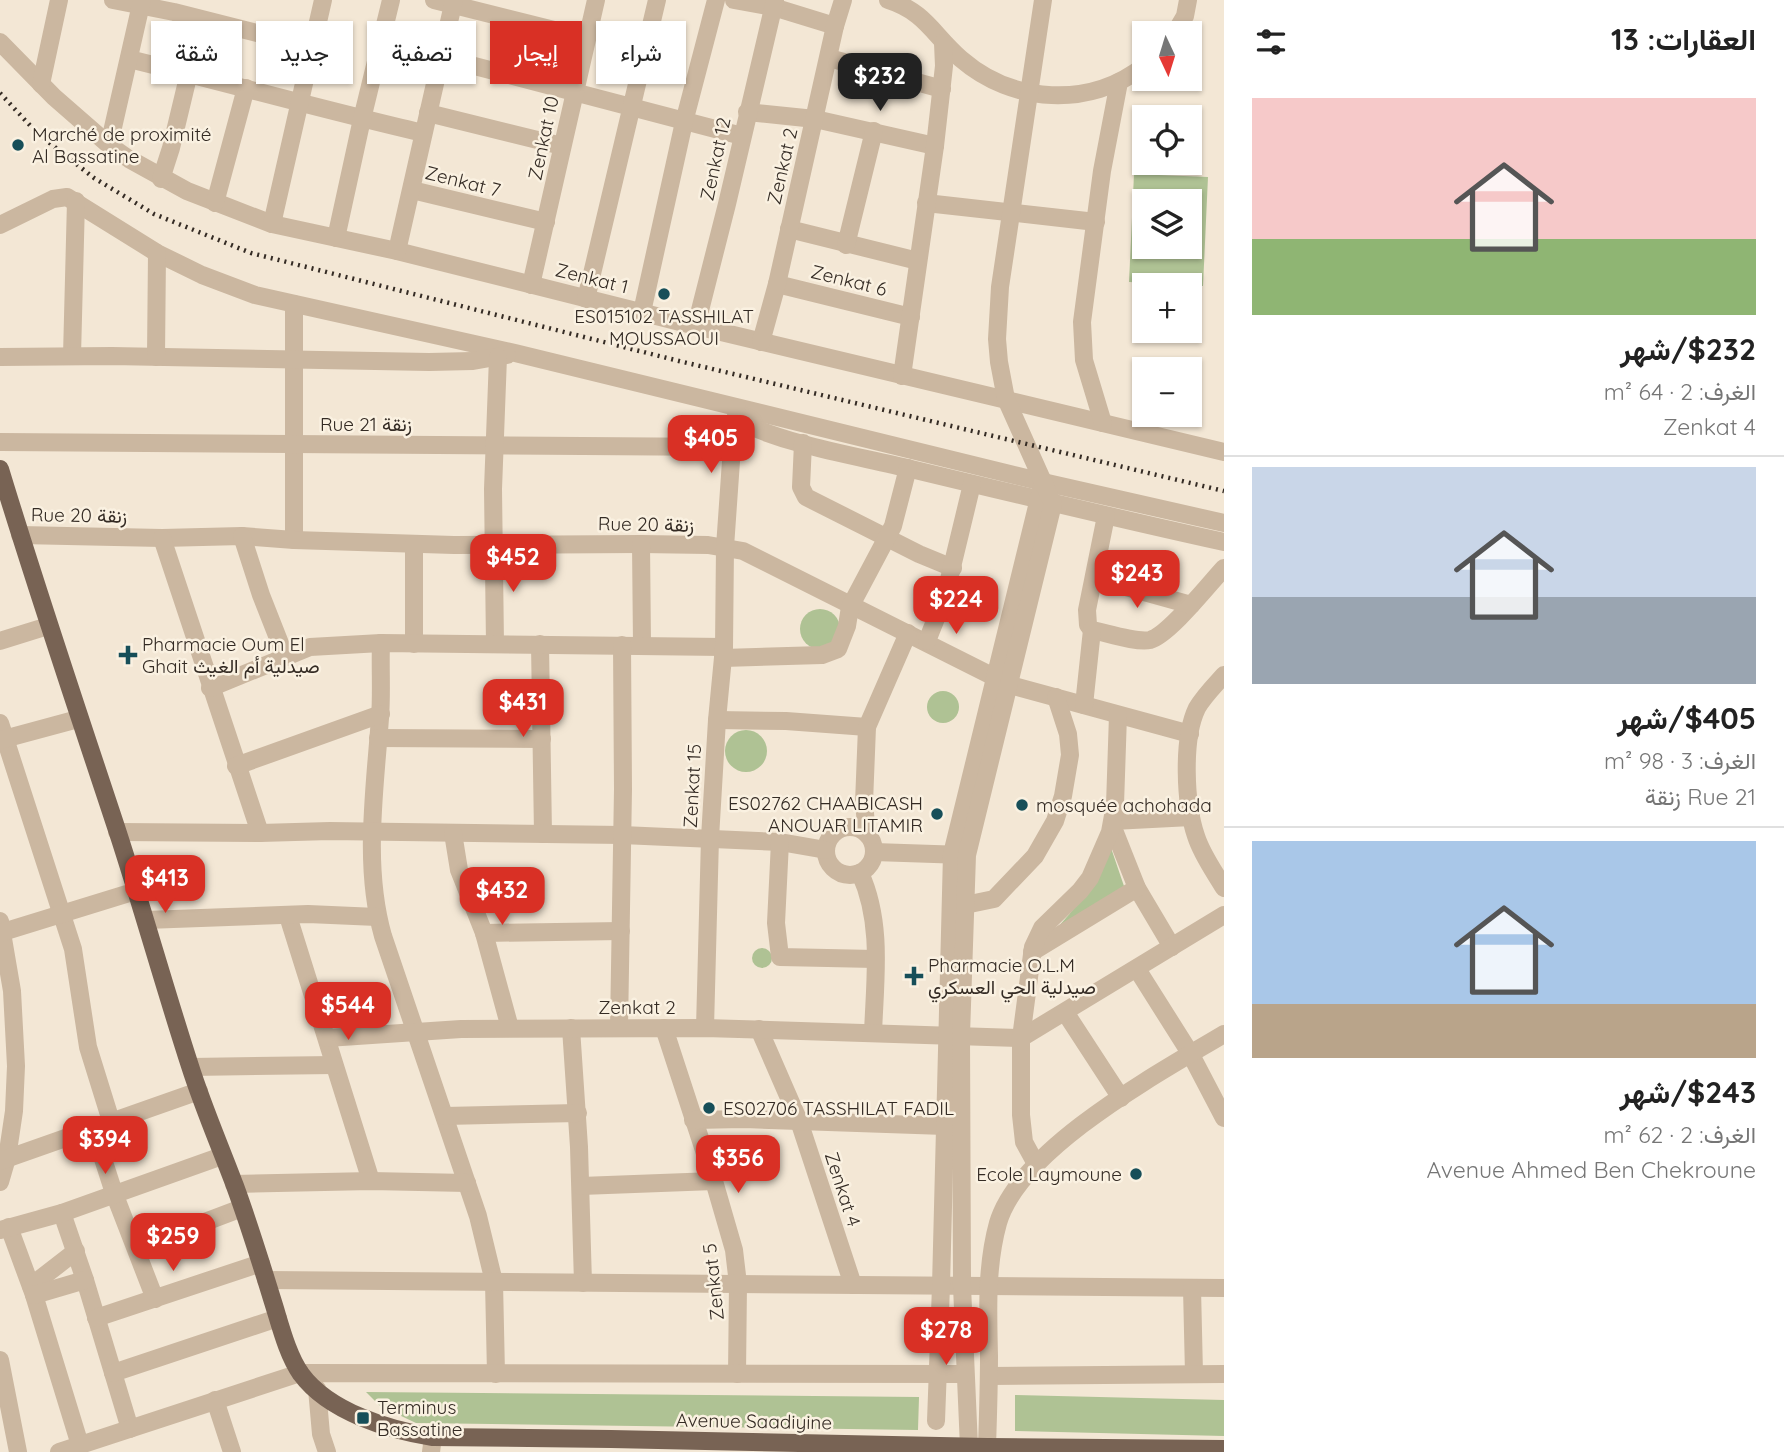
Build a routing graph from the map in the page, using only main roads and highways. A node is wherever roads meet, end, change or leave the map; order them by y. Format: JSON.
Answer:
{"nodes":[{"id":1,"x":0,"y":469,"type":"edge"},
{"id":2,"x":432,"y":1445,"type":"edge"},
{"id":3,"x":611,"y":1445,"type":"edge"},
{"id":4,"x":669,"y":1446,"type":"edge"},
{"id":5,"x":732,"y":1447,"type":"edge"},
{"id":6,"x":822,"y":1448,"type":"edge"},
{"id":7,"x":1224,"y":1449,"type":"edge"},
{"id":8,"x":978,"y":1450,"type":"edge"}],
"edges":[{"from":1,"to":2,"type":"main road","name":"Avenue Saadiyine"},
{"from":2,"to":3,"type":"main road","name":"Avenue Saadiyine"},
{"from":3,"to":4,"type":"main road","name":"Avenue Saadiyine"},
{"from":4,"to":5,"type":"main road","name":"Avenue Saadiyine"},
{"from":5,"to":6,"type":"main road","name":"Avenue Saadiyine"},
{"from":6,"to":8,"type":"main road","name":"Avenue Saadiyine"},
{"from":7,"to":8,"type":"main road","name":"Avenue Saadiyine"}]}
